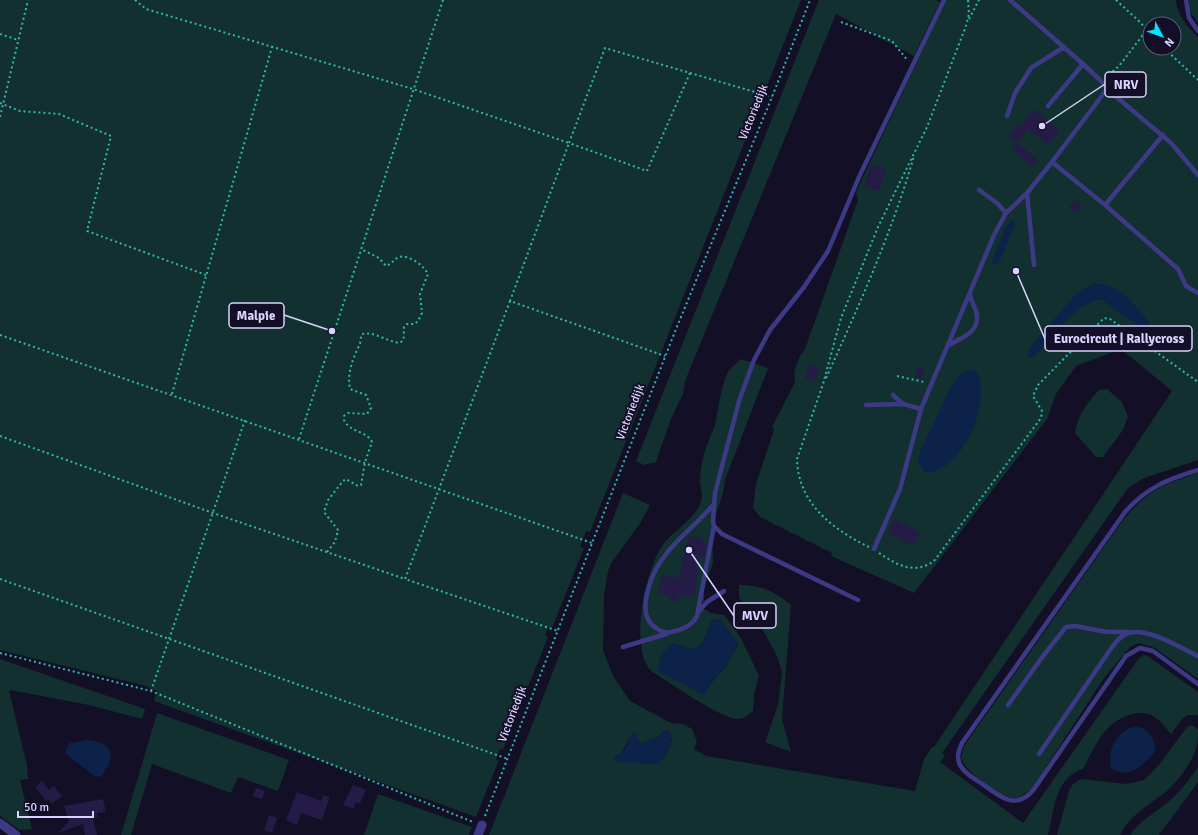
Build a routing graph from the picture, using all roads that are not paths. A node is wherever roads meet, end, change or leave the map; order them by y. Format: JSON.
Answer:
{"nodes":[{"id":1,"x":944,"y":0,"type":"edge"},
{"id":2,"x":1010,"y":0,"type":"edge"},
{"id":3,"x":1186,"y":0,"type":"edge"},
{"id":4,"x":1198,"y":31,"type":"edge"},
{"id":5,"x":1064,"y":47,"type":"junction"},
{"id":6,"x":1083,"y":64,"type":"junction"},
{"id":7,"x":1107,"y":89,"type":"junction"},
{"id":8,"x":1048,"y":106,"type":"dead end"},
{"id":9,"x":1007,"y":116,"type":"dead end"},
{"id":10,"x":1163,"y":136,"type":"junction"},
{"id":11,"x":1052,"y":162,"type":"junction"},
{"id":12,"x":1198,"y":175,"type":"edge"},
{"id":13,"x":979,"y":190,"type":"dead end"},
{"id":14,"x":1027,"y":193,"type":"junction"},
{"id":15,"x":1105,"y":205,"type":"junction"},
{"id":16,"x":1006,"y":214,"type":"junction"},
{"id":17,"x":1034,"y":265,"type":"dead end"},
{"id":18,"x":971,"y":290,"type":"junction"},
{"id":19,"x":1198,"y":293,"type":"edge"},
{"id":20,"x":945,"y":349,"type":"junction"},
{"id":21,"x":893,"y":395,"type":"dead end"},
{"id":22,"x":903,"y":404,"type":"junction"},
{"id":23,"x":866,"y":405,"type":"dead end"},
{"id":24,"x":921,"y":409,"type":"junction"},
{"id":25,"x":1198,"y":470,"type":"edge"},
{"id":26,"x":714,"y":504,"type":"junction"},
{"id":27,"x":714,"y":526,"type":"junction"},
{"id":28,"x":874,"y":549,"type":"road end"},
{"id":29,"x":724,"y":591,"type":"dead end"},
{"id":30,"x":858,"y":600,"type":"dead end"},
{"id":31,"x":698,"y":613,"type":"junction"},
{"id":32,"x":1133,"y":632,"type":"junction"},
{"id":33,"x":667,"y":633,"type":"junction"},
{"id":34,"x":623,"y":647,"type":"dead end"},
{"id":35,"x":1198,"y":656,"type":"edge"},
{"id":36,"x":1198,"y":684,"type":"edge"},
{"id":37,"x":1008,"y":706,"type":"dead end"},
{"id":38,"x":1039,"y":754,"type":"dead end"},
{"id":39,"x":0,"y":823,"type":"edge"},
{"id":40,"x":482,"y":825,"type":"road end"},
{"id":41,"x":16,"y":835,"type":"edge"},
{"id":42,"x":478,"y":835,"type":"edge"}],
"edges":[{"from":1,"to":26,"type":"lane"},
{"from":2,"to":5,"type":"lane"},
{"from":3,"to":4,"type":"lane"},
{"from":5,"to":6,"type":"lane"},
{"from":5,"to":9,"type":"lane"},
{"from":6,"to":7,"type":"lane"},
{"from":6,"to":8,"type":"lane"},
{"from":7,"to":10,"type":"lane"},
{"from":7,"to":11,"type":"lane"},
{"from":10,"to":12,"type":"lane"},
{"from":10,"to":15,"type":"lane"},
{"from":11,"to":14,"type":"lane"},
{"from":11,"to":15,"type":"lane"},
{"from":13,"to":16,"type":"lane"},
{"from":14,"to":16,"type":"lane"},
{"from":14,"to":17,"type":"lane"},
{"from":15,"to":19,"type":"lane"},
{"from":16,"to":18,"type":"lane"},
{"from":18,"to":20,"type":"lane"},
{"from":18,"to":20,"type":"lane"},
{"from":20,"to":24,"type":"lane"},
{"from":21,"to":22,"type":"lane"},
{"from":22,"to":23,"type":"lane"},
{"from":22,"to":24,"type":"lane"},
{"from":24,"to":28,"type":"lane"},
{"from":25,"to":36,"type":"lane"},
{"from":26,"to":27,"type":"lane"},
{"from":26,"to":33,"type":"lane"},
{"from":27,"to":30,"type":"lane"},
{"from":27,"to":31,"type":"lane"},
{"from":29,"to":31,"type":"lane"},
{"from":31,"to":33,"type":"lane"},
{"from":32,"to":35,"type":"lane"},
{"from":32,"to":37,"type":"lane"},
{"from":32,"to":38,"type":"lane"},
{"from":33,"to":34,"type":"lane"},
{"from":39,"to":41,"type":"street"},
{"from":40,"to":42,"type":"street"}]}
